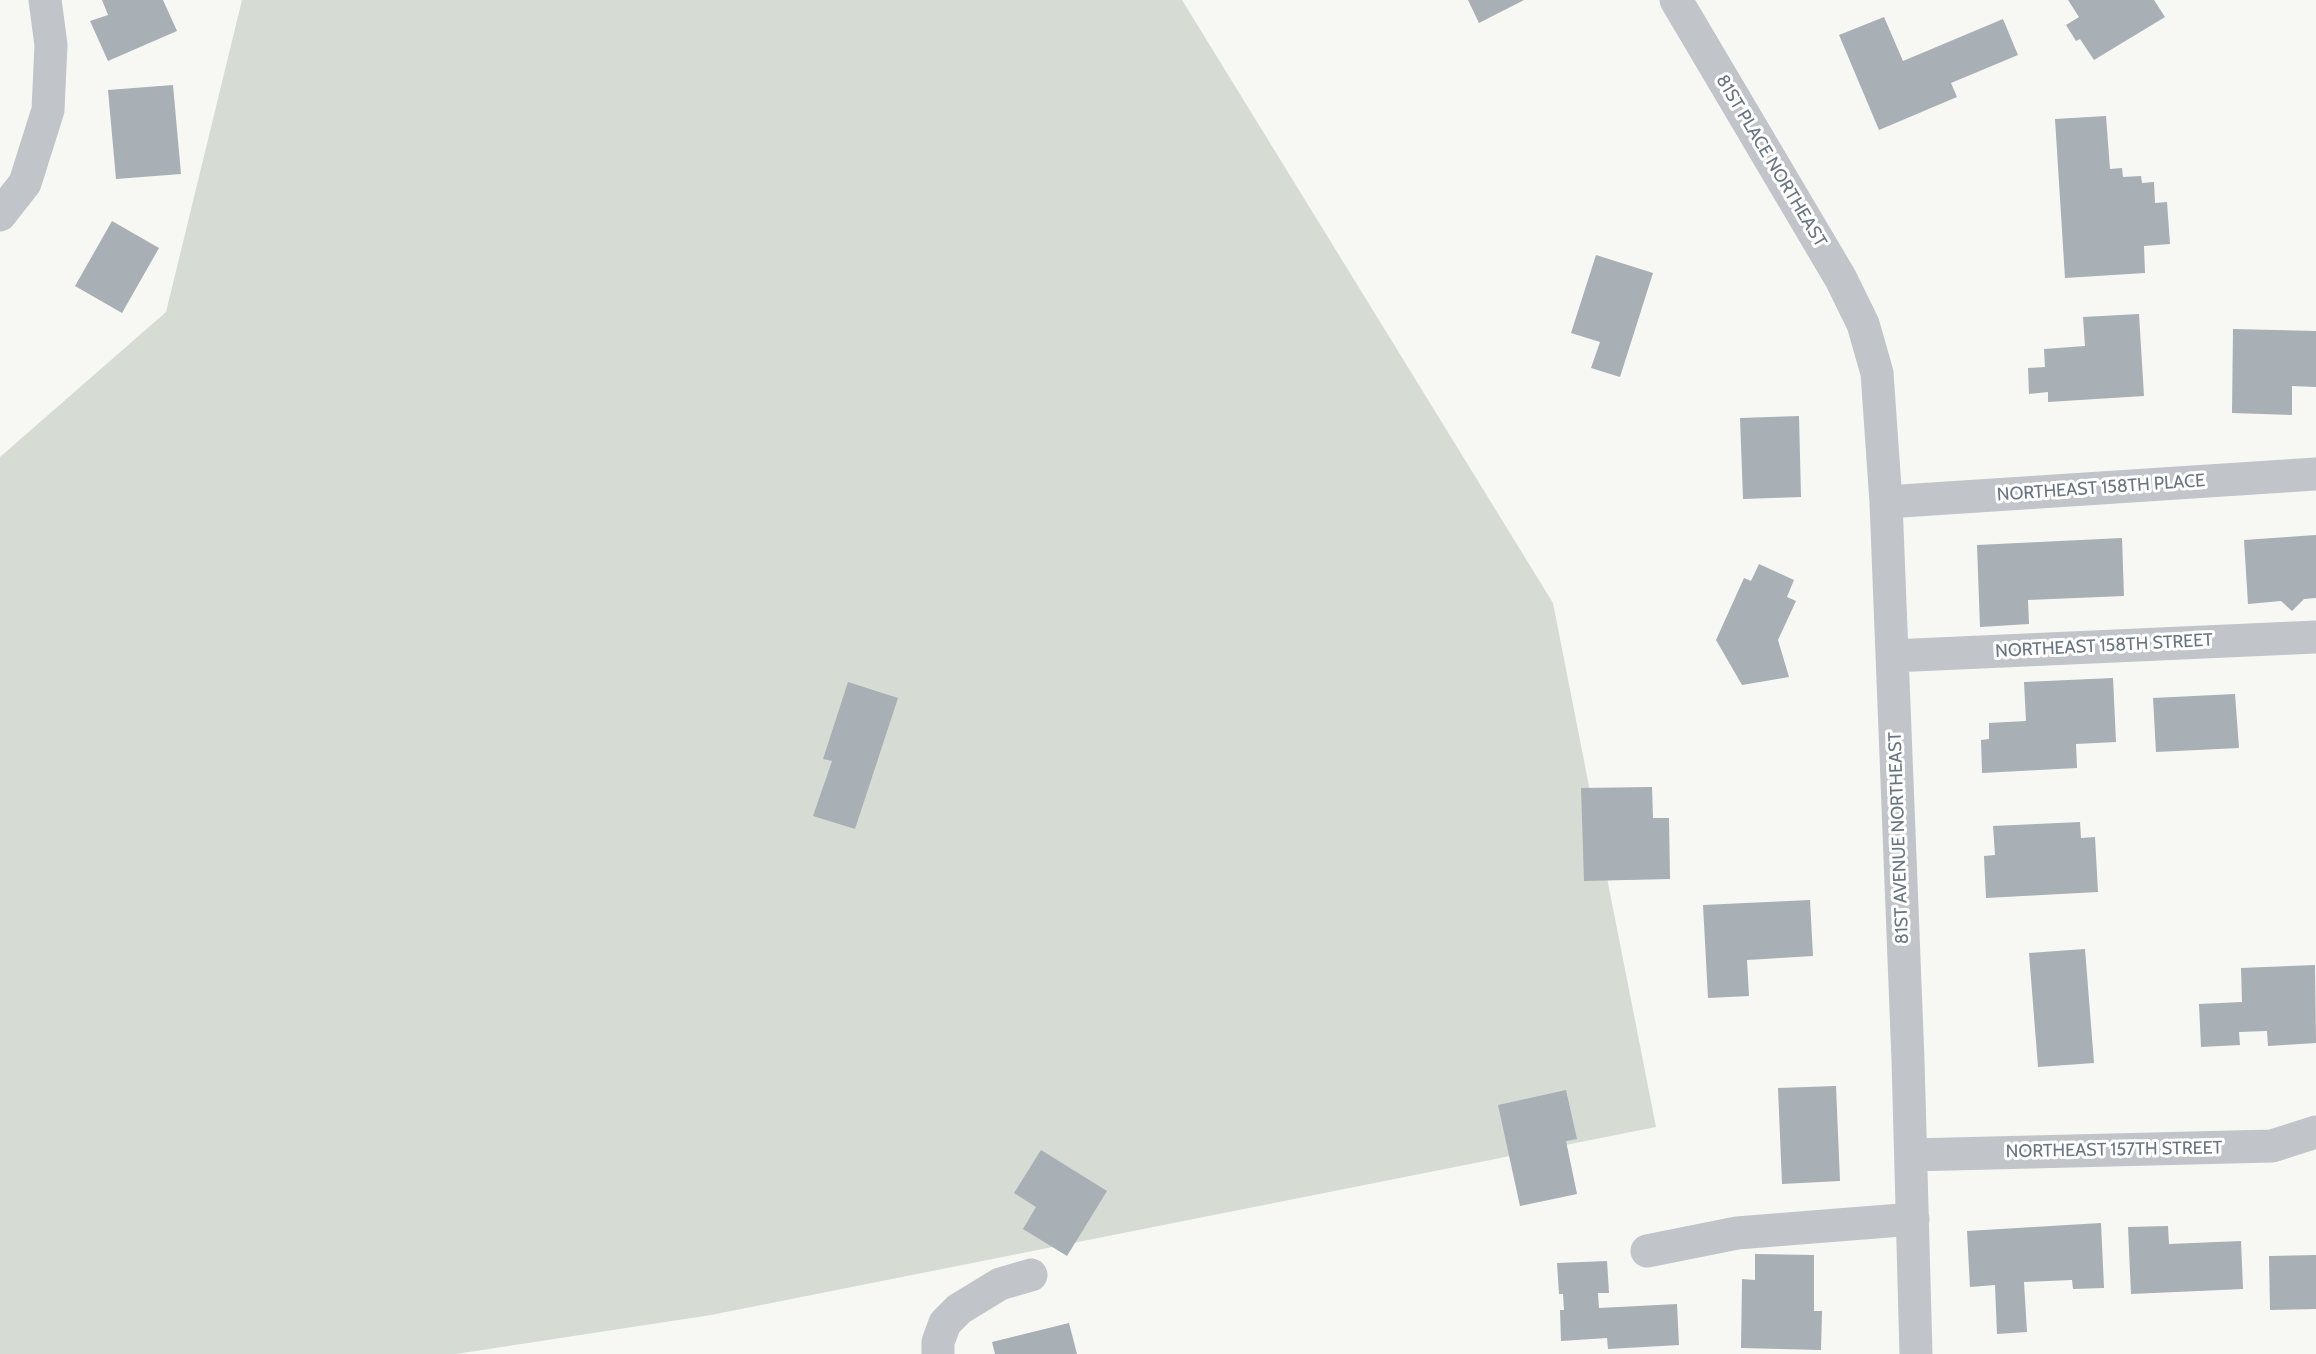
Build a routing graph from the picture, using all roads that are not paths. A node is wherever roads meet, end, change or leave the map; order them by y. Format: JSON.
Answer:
{"nodes":[{"id":1,"x":45,"y":0,"type":"edge"},
{"id":2,"x":1676,"y":0,"type":"edge"},
{"id":3,"x":0,"y":215,"type":"edge"},
{"id":4,"x":1863,"y":324,"type":"joint"},
{"id":5,"x":2316,"y":474,"type":"edge"},
{"id":6,"x":1886,"y":502,"type":"junction"},
{"id":7,"x":2316,"y":637,"type":"edge"},
{"id":8,"x":1892,"y":656,"type":"junction"},
{"id":9,"x":2316,"y":1132,"type":"edge"},
{"id":10,"x":1911,"y":1155,"type":"junction"},
{"id":11,"x":1912,"y":1219,"type":"junction"},
{"id":12,"x":1647,"y":1251,"type":"dead end"},
{"id":13,"x":1031,"y":1275,"type":"dead end"},
{"id":14,"x":938,"y":1354,"type":"edge"},
{"id":15,"x":1916,"y":1354,"type":"edge"}],
"edges":[{"from":1,"to":3,"type":"street"},
{"from":2,"to":4,"type":"street","name":"81ST PLACE NORTHEAST"},
{"from":4,"to":6,"type":"street","name":"81ST AVENUE NORTHEAST"},
{"from":5,"to":6,"type":"street","name":"NORTHEAST 158TH PLACE"},
{"from":6,"to":8,"type":"street","name":"81ST AVENUE NORTHEAST"},
{"from":7,"to":8,"type":"street","name":"NORTHEAST 158TH STREET"},
{"from":8,"to":10,"type":"street","name":"81ST AVENUE NORTHEAST"},
{"from":9,"to":10,"type":"street","name":"NORTHEAST 157TH STREET"},
{"from":10,"to":11,"type":"street","name":"81ST AVENUE NORTHEAST"},
{"from":11,"to":12,"type":"street"},
{"from":11,"to":15,"type":"street","name":"81ST AVENUE NORTHEAST"},
{"from":13,"to":14,"type":"street"}]}
